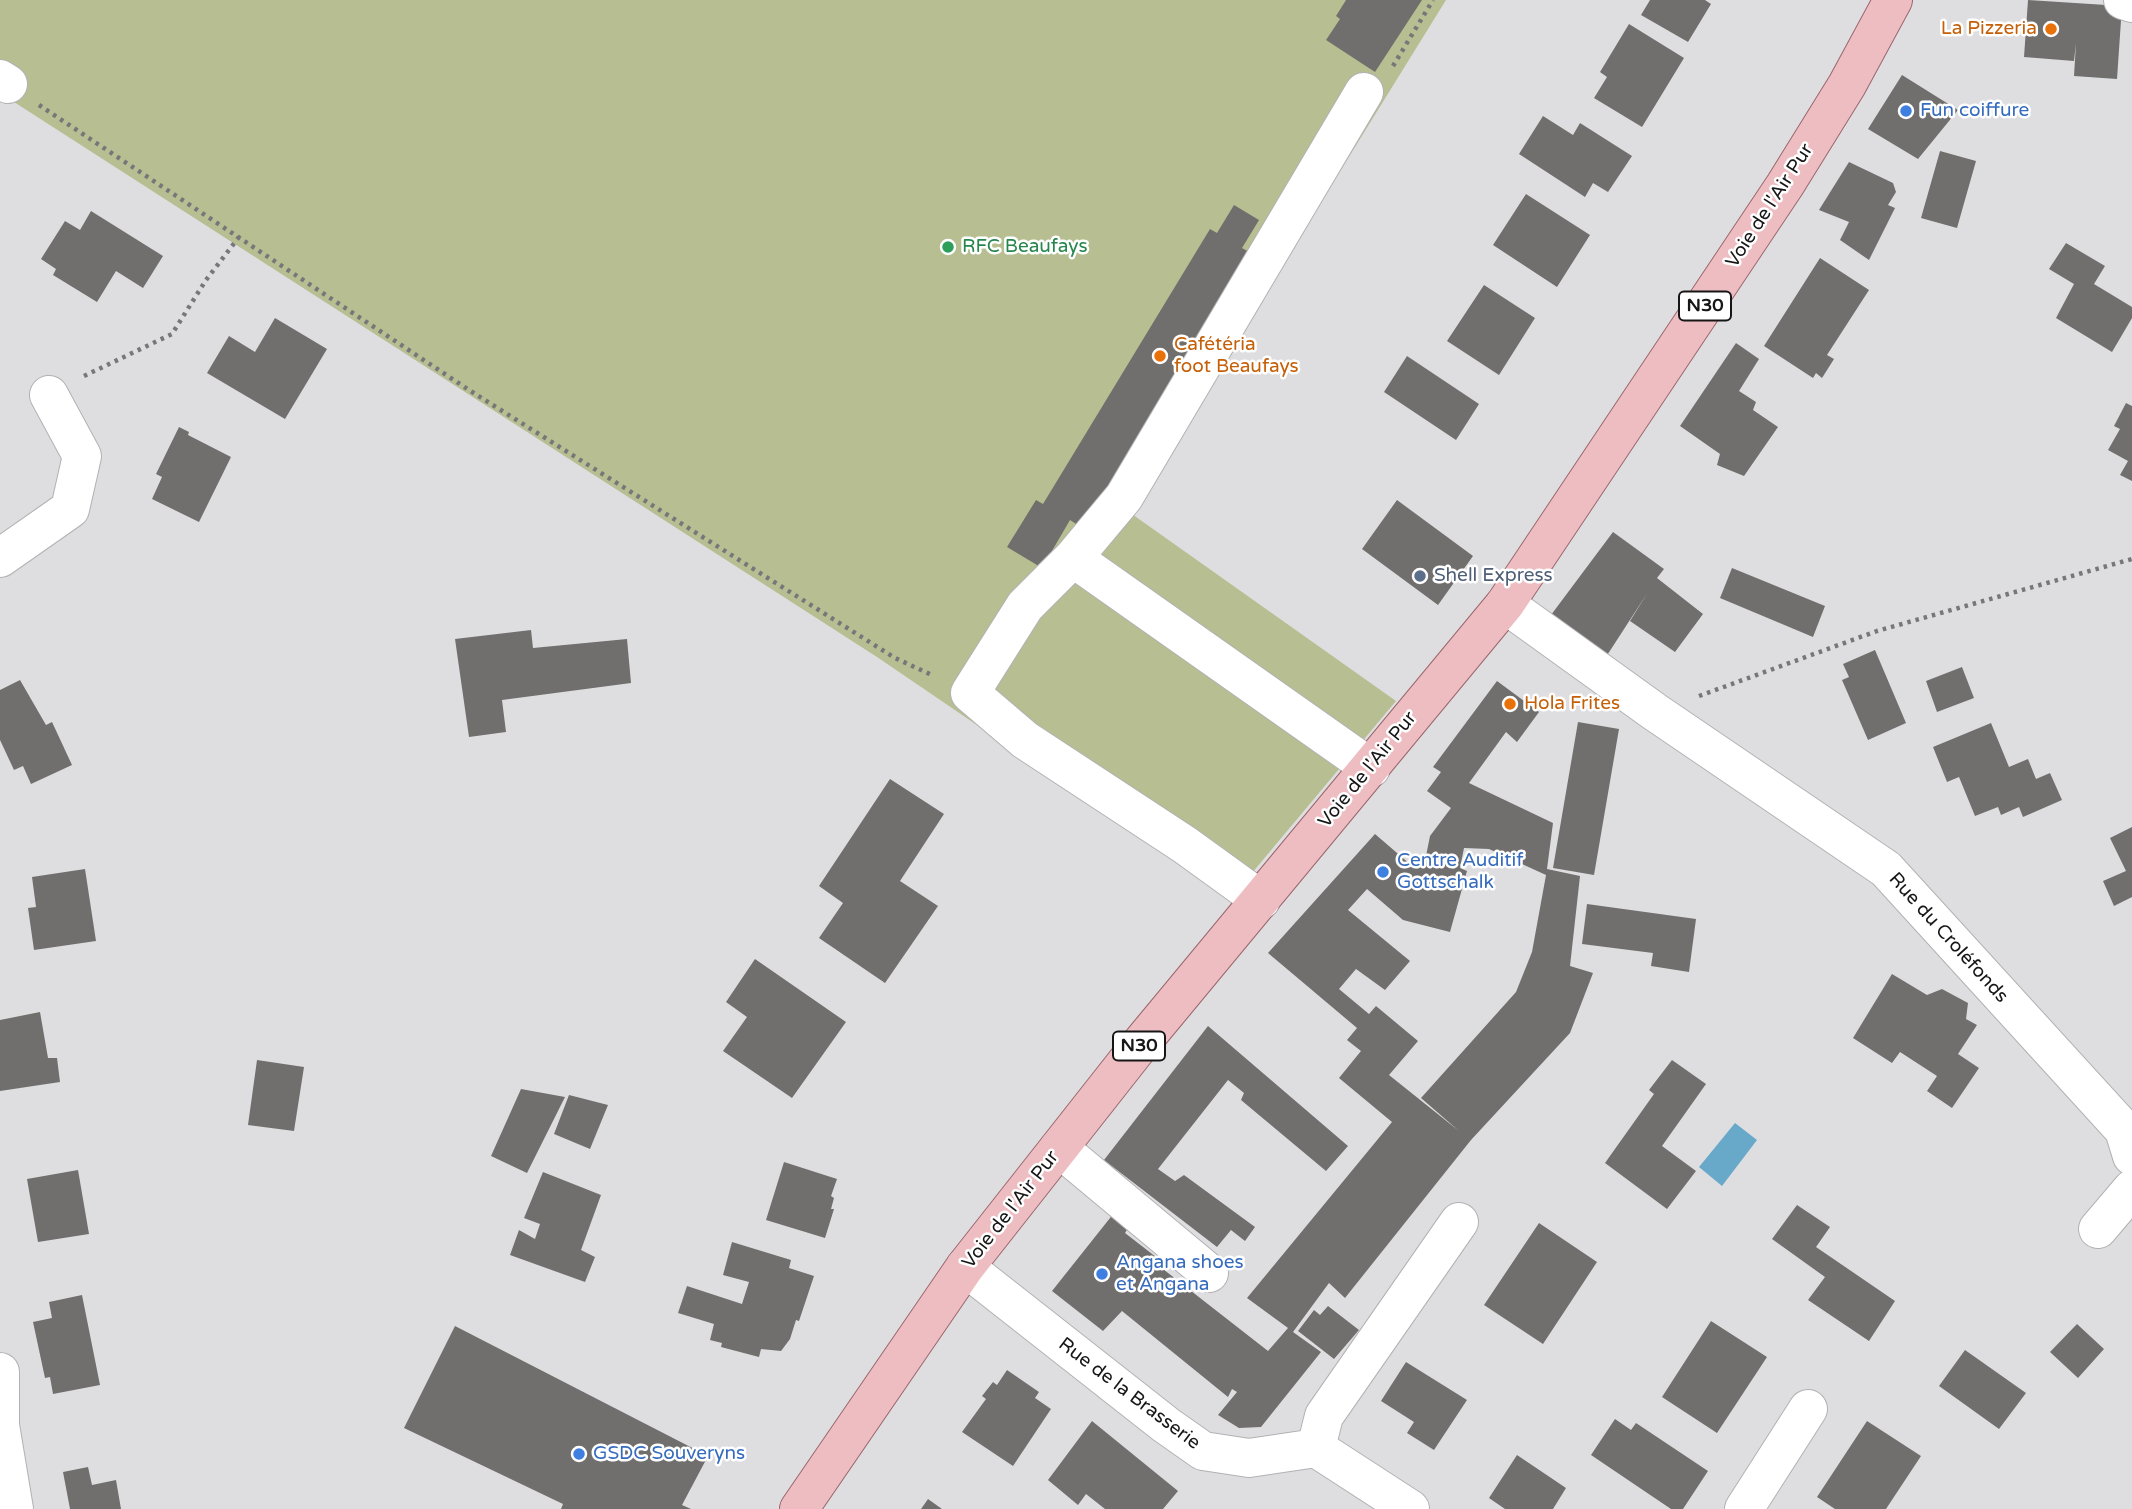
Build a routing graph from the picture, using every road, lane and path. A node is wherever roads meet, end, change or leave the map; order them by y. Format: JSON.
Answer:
{"nodes":[{"id":1,"x":1433,"y":0,"type":"edge"},
{"id":2,"x":1893,"y":0,"type":"edge"},
{"id":3,"x":2123,"y":0,"type":"edge"},
{"id":4,"x":2132,"y":3,"type":"edge"},
{"id":5,"x":4,"y":81,"type":"edge"},
{"id":6,"x":1364,"y":92,"type":"joint"},
{"id":7,"x":239,"y":237,"type":"junction"},
{"id":8,"x":49,"y":395,"type":"joint"},
{"id":9,"x":0,"y":558,"type":"edge"},
{"id":10,"x":1073,"y":558,"type":"junction"},
{"id":11,"x":2132,"y":559,"type":"edge"},
{"id":12,"x":1505,"y":604,"type":"junction"},
{"id":13,"x":970,"y":693,"type":"junction"},
{"id":14,"x":1655,"y":712,"type":"junction"},
{"id":15,"x":1371,"y":768,"type":"junction"},
{"id":16,"x":1261,"y":900,"type":"junction"},
{"id":17,"x":1059,"y":1148,"type":"junction"},
{"id":18,"x":2132,"y":1156,"type":"edge"},
{"id":19,"x":2132,"y":1189,"type":"edge"},
{"id":20,"x":1459,"y":1222,"type":"dead end"},
{"id":21,"x":2098,"y":1229,"type":"dead end"},
{"id":22,"x":965,"y":1267,"type":"junction"},
{"id":23,"x":1209,"y":1273,"type":"dead end"},
{"id":24,"x":0,"y":1371,"type":"edge"},
{"id":25,"x":1808,"y":1409,"type":"dead end"},
{"id":26,"x":0,"y":1423,"type":"edge"},
{"id":27,"x":1316,"y":1448,"type":"junction"},
{"id":28,"x":14,"y":1509,"type":"edge"},
{"id":29,"x":799,"y":1509,"type":"edge"},
{"id":30,"x":1410,"y":1509,"type":"edge"},
{"id":31,"x":1744,"y":1509,"type":"edge"}],
"edges":[{"from":1,"to":6,"type":"path"},
{"from":2,"to":12,"type":"main road","name":"Voie de l'Air Pur","number":"N30"},
{"from":3,"to":4,"type":"street"},
{"from":5,"to":7,"type":"path"},
{"from":6,"to":10,"type":"street"},
{"from":7,"to":8,"type":"path"},
{"from":7,"to":13,"type":"path"},
{"from":8,"to":9,"type":"street"},
{"from":10,"to":13,"type":"street"},
{"from":10,"to":15,"type":"street"},
{"from":11,"to":14,"type":"path"},
{"from":12,"to":14,"type":"street","name":"Rue du Croléfonds"},
{"from":12,"to":15,"type":"main road","name":"Voie de l'Air Pur","number":"N30"},
{"from":13,"to":16,"type":"street"},
{"from":14,"to":18,"type":"street","name":"Rue du Croléfonds"},
{"from":15,"to":16,"type":"main road","name":"Voie de l'Air Pur","number":"N30"},
{"from":16,"to":17,"type":"main road","name":"Voie de l'Air Pur","number":"N30"},
{"from":17,"to":22,"type":"main road","name":"Voie de l'Air Pur","number":"N30"},
{"from":17,"to":23,"type":"street"},
{"from":19,"to":21,"type":"street"},
{"from":20,"to":27,"type":"street"},
{"from":22,"to":27,"type":"street","name":"Rue de la Brasserie"},
{"from":22,"to":29,"type":"main road","name":"Voie de l'Air Pur","number":"N30"},
{"from":24,"to":26,"type":"street"},
{"from":25,"to":31,"type":"street"},
{"from":26,"to":28,"type":"street"},
{"from":27,"to":30,"type":"street"}]}
